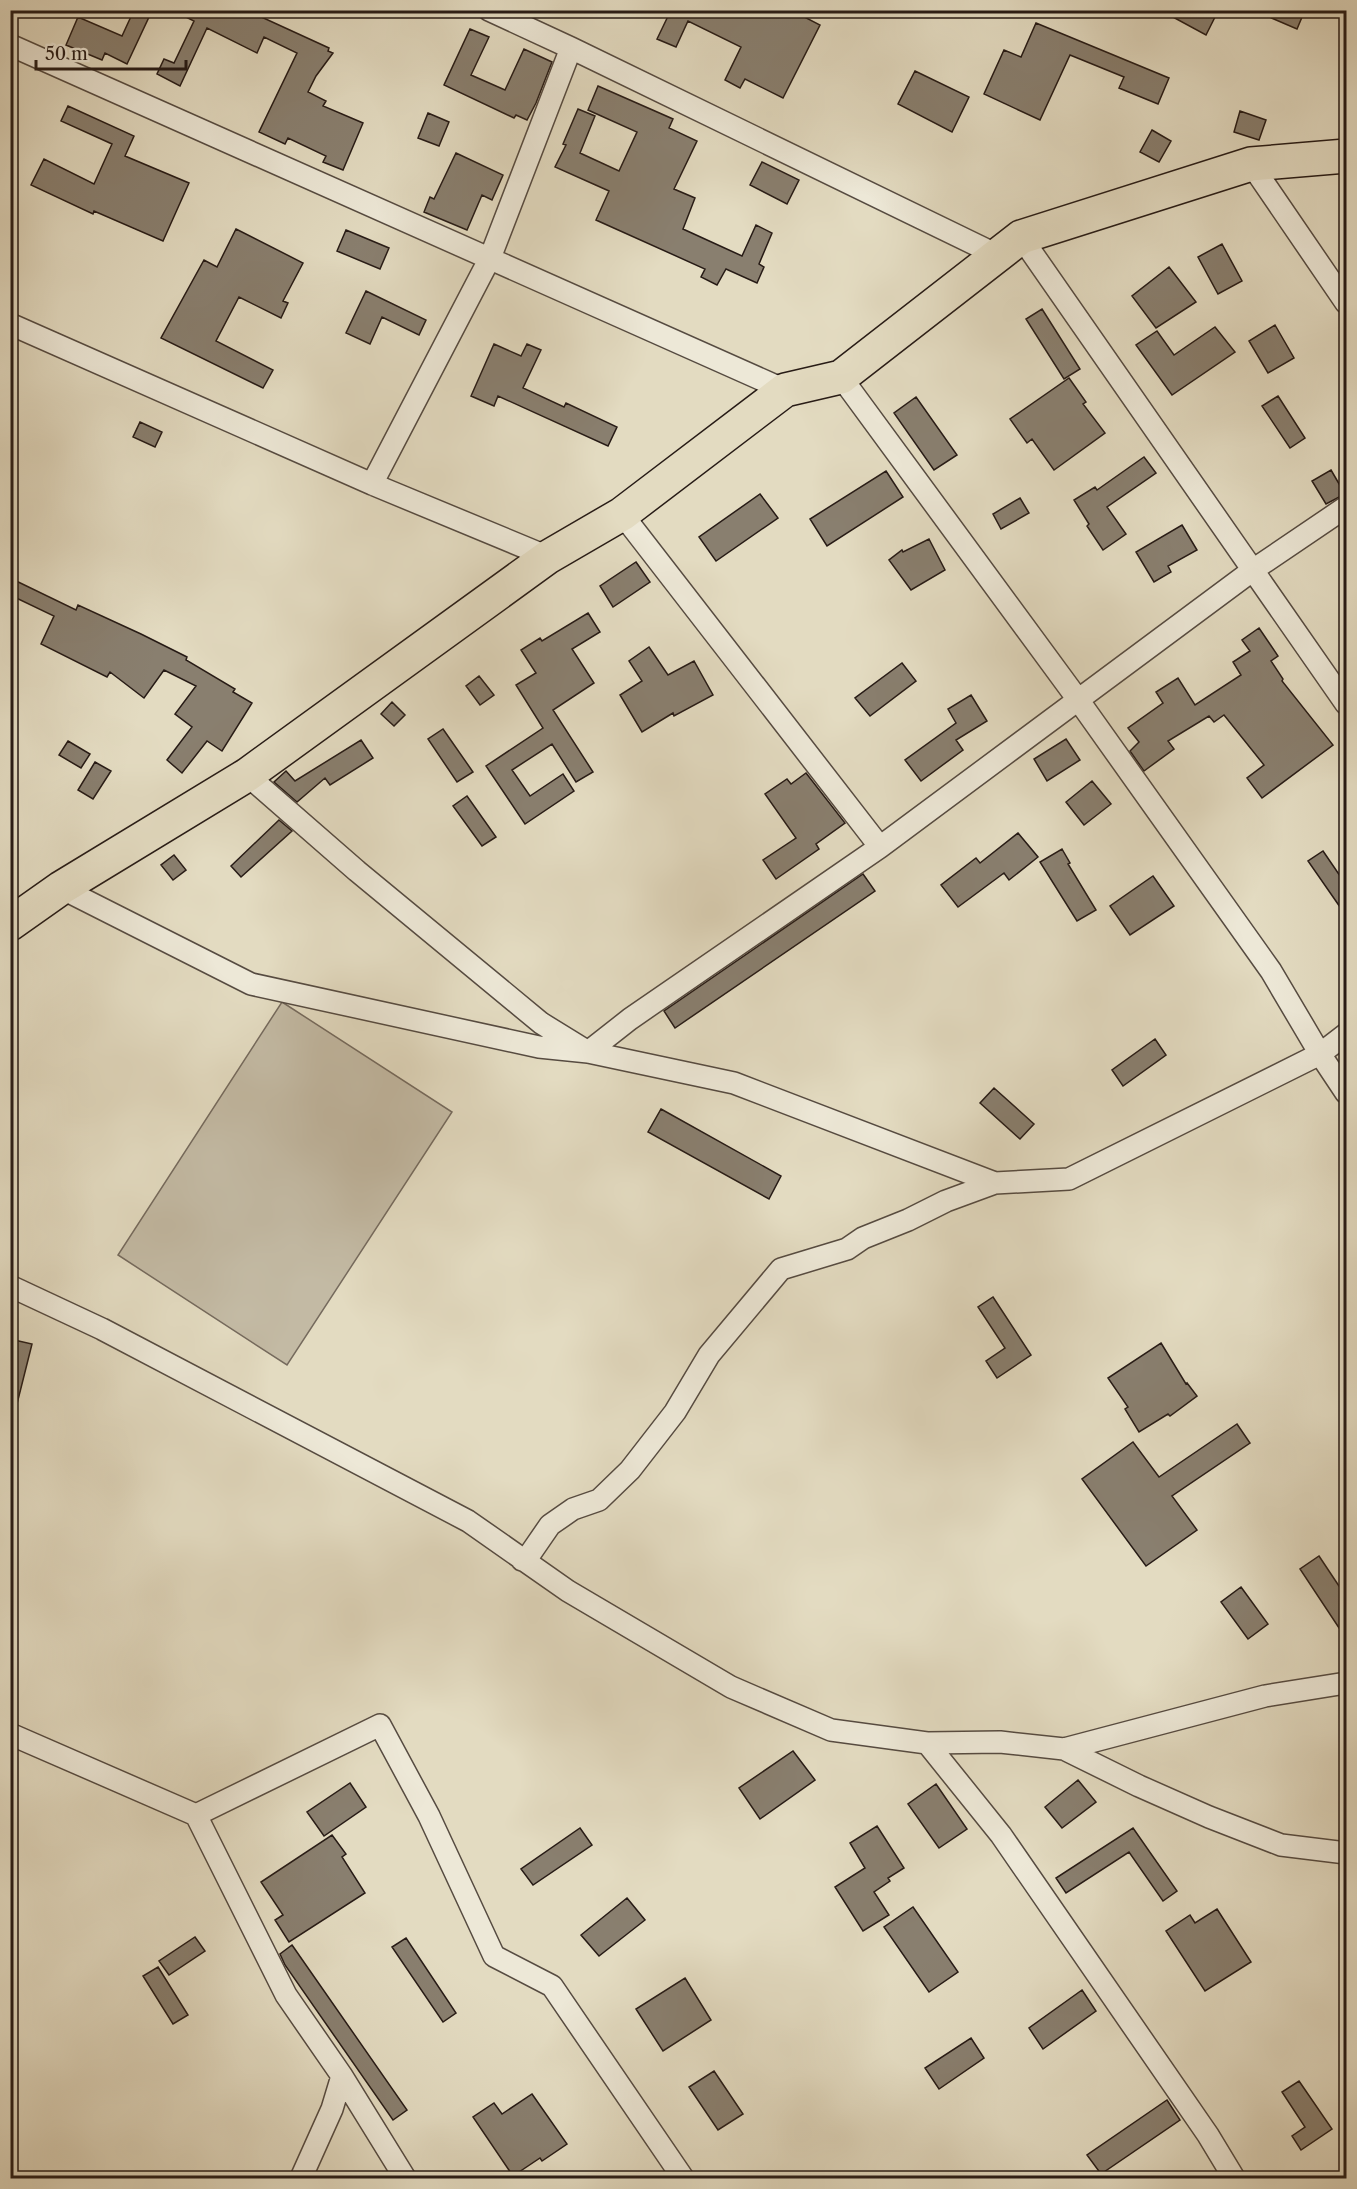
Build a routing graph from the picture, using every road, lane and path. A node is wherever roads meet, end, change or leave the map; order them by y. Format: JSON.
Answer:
{"nodes":[{"id":1,"x":489,"y":10,"type":"edge"},
{"id":2,"x":10,"y":45,"type":"edge"},
{"id":3,"x":571,"y":48,"type":"junction"},
{"id":4,"x":1346,"y":155,"type":"edge"},
{"id":5,"x":1251,"y":164,"type":"junction"},
{"id":6,"x":1009,"y":246,"type":"junction"},
{"id":7,"x":490,"y":258,"type":"junction"},
{"id":8,"x":1347,"y":303,"type":"edge"},
{"id":9,"x":10,"y":324,"type":"edge"},
{"id":10,"x":841,"y":377,"type":"junction"},
{"id":11,"x":785,"y":390,"type":"junction"},
{"id":12,"x":372,"y":484,"type":"junction"},
{"id":13,"x":1347,"y":507,"type":"edge"},
{"id":14,"x":622,"y":514,"type":"junction"},
{"id":15,"x":548,"y":557,"type":"junction"},
{"id":16,"x":1253,"y":570,"type":"junction"},
{"id":17,"x":1079,"y":701,"type":"junction"},
{"id":18,"x":1347,"y":704,"type":"edge"},
{"id":19,"x":247,"y":775,"type":"junction"},
{"id":20,"x":880,"y":847,"type":"junction"},
{"id":21,"x":61,"y":888,"type":"junction"},
{"id":22,"x":10,"y":924,"type":"edge"},
{"id":23,"x":1347,"y":1034,"type":"edge"},
{"id":24,"x":588,"y":1052,"type":"junction"},
{"id":25,"x":1320,"y":1054,"type":"junction"},
{"id":26,"x":1347,"y":1093,"type":"edge"},
{"id":27,"x":995,"y":1182,"type":"junction"},
{"id":28,"x":10,"y":1286,"type":"edge"},
{"id":29,"x":522,"y":1560,"type":"junction"},
{"id":30,"x":1347,"y":1683,"type":"edge"},
{"id":31,"x":10,"y":1734,"type":"edge"},
{"id":32,"x":927,"y":1743,"type":"junction"},
{"id":33,"x":1064,"y":1749,"type":"junction"},
{"id":34,"x":196,"y":1815,"type":"junction"},
{"id":35,"x":1347,"y":1853,"type":"edge"},
{"id":36,"x":342,"y":2076,"type":"junction"},
{"id":37,"x":301,"y":2178,"type":"edge"},
{"id":38,"x":405,"y":2178,"type":"edge"},
{"id":39,"x":683,"y":2178,"type":"edge"},
{"id":40,"x":1234,"y":2178,"type":"edge"}],
"edges":[{"from":1,"to":3,"type":"street"},
{"from":2,"to":7,"type":"street"},
{"from":3,"to":6,"type":"street"},
{"from":3,"to":7,"type":"street"},
{"from":4,"to":5,"type":"main road"},
{"from":5,"to":6,"type":"main road"},
{"from":5,"to":8,"type":"street"},
{"from":6,"to":10,"type":"main road"},
{"from":6,"to":16,"type":"street"},
{"from":7,"to":11,"type":"street"},
{"from":7,"to":12,"type":"street"},
{"from":9,"to":12,"type":"street"},
{"from":10,"to":11,"type":"main road"},
{"from":10,"to":17,"type":"street"},
{"from":11,"to":14,"type":"main road"},
{"from":12,"to":15,"type":"street"},
{"from":13,"to":16,"type":"street"},
{"from":14,"to":15,"type":"main road"},
{"from":14,"to":20,"type":"street"},
{"from":15,"to":19,"type":"main road"},
{"from":16,"to":17,"type":"street"},
{"from":16,"to":18,"type":"street"},
{"from":17,"to":20,"type":"street"},
{"from":17,"to":25,"type":"street"},
{"from":19,"to":21,"type":"main road"},
{"from":19,"to":24,"type":"street"},
{"from":20,"to":24,"type":"street"},
{"from":21,"to":22,"type":"main road"},
{"from":21,"to":24,"type":"street"},
{"from":23,"to":25,"type":"street"},
{"from":24,"to":27,"type":"street"},
{"from":25,"to":26,"type":"street"},
{"from":25,"to":27,"type":"street"},
{"from":27,"to":29,"type":"street"},
{"from":28,"to":29,"type":"street"},
{"from":29,"to":32,"type":"street"},
{"from":30,"to":33,"type":"street"},
{"from":31,"to":34,"type":"street"},
{"from":32,"to":33,"type":"street"},
{"from":32,"to":40,"type":"street"},
{"from":33,"to":35,"type":"street"},
{"from":34,"to":36,"type":"street"},
{"from":34,"to":39,"type":"street"},
{"from":36,"to":37,"type":"street"},
{"from":36,"to":38,"type":"street"}]}
